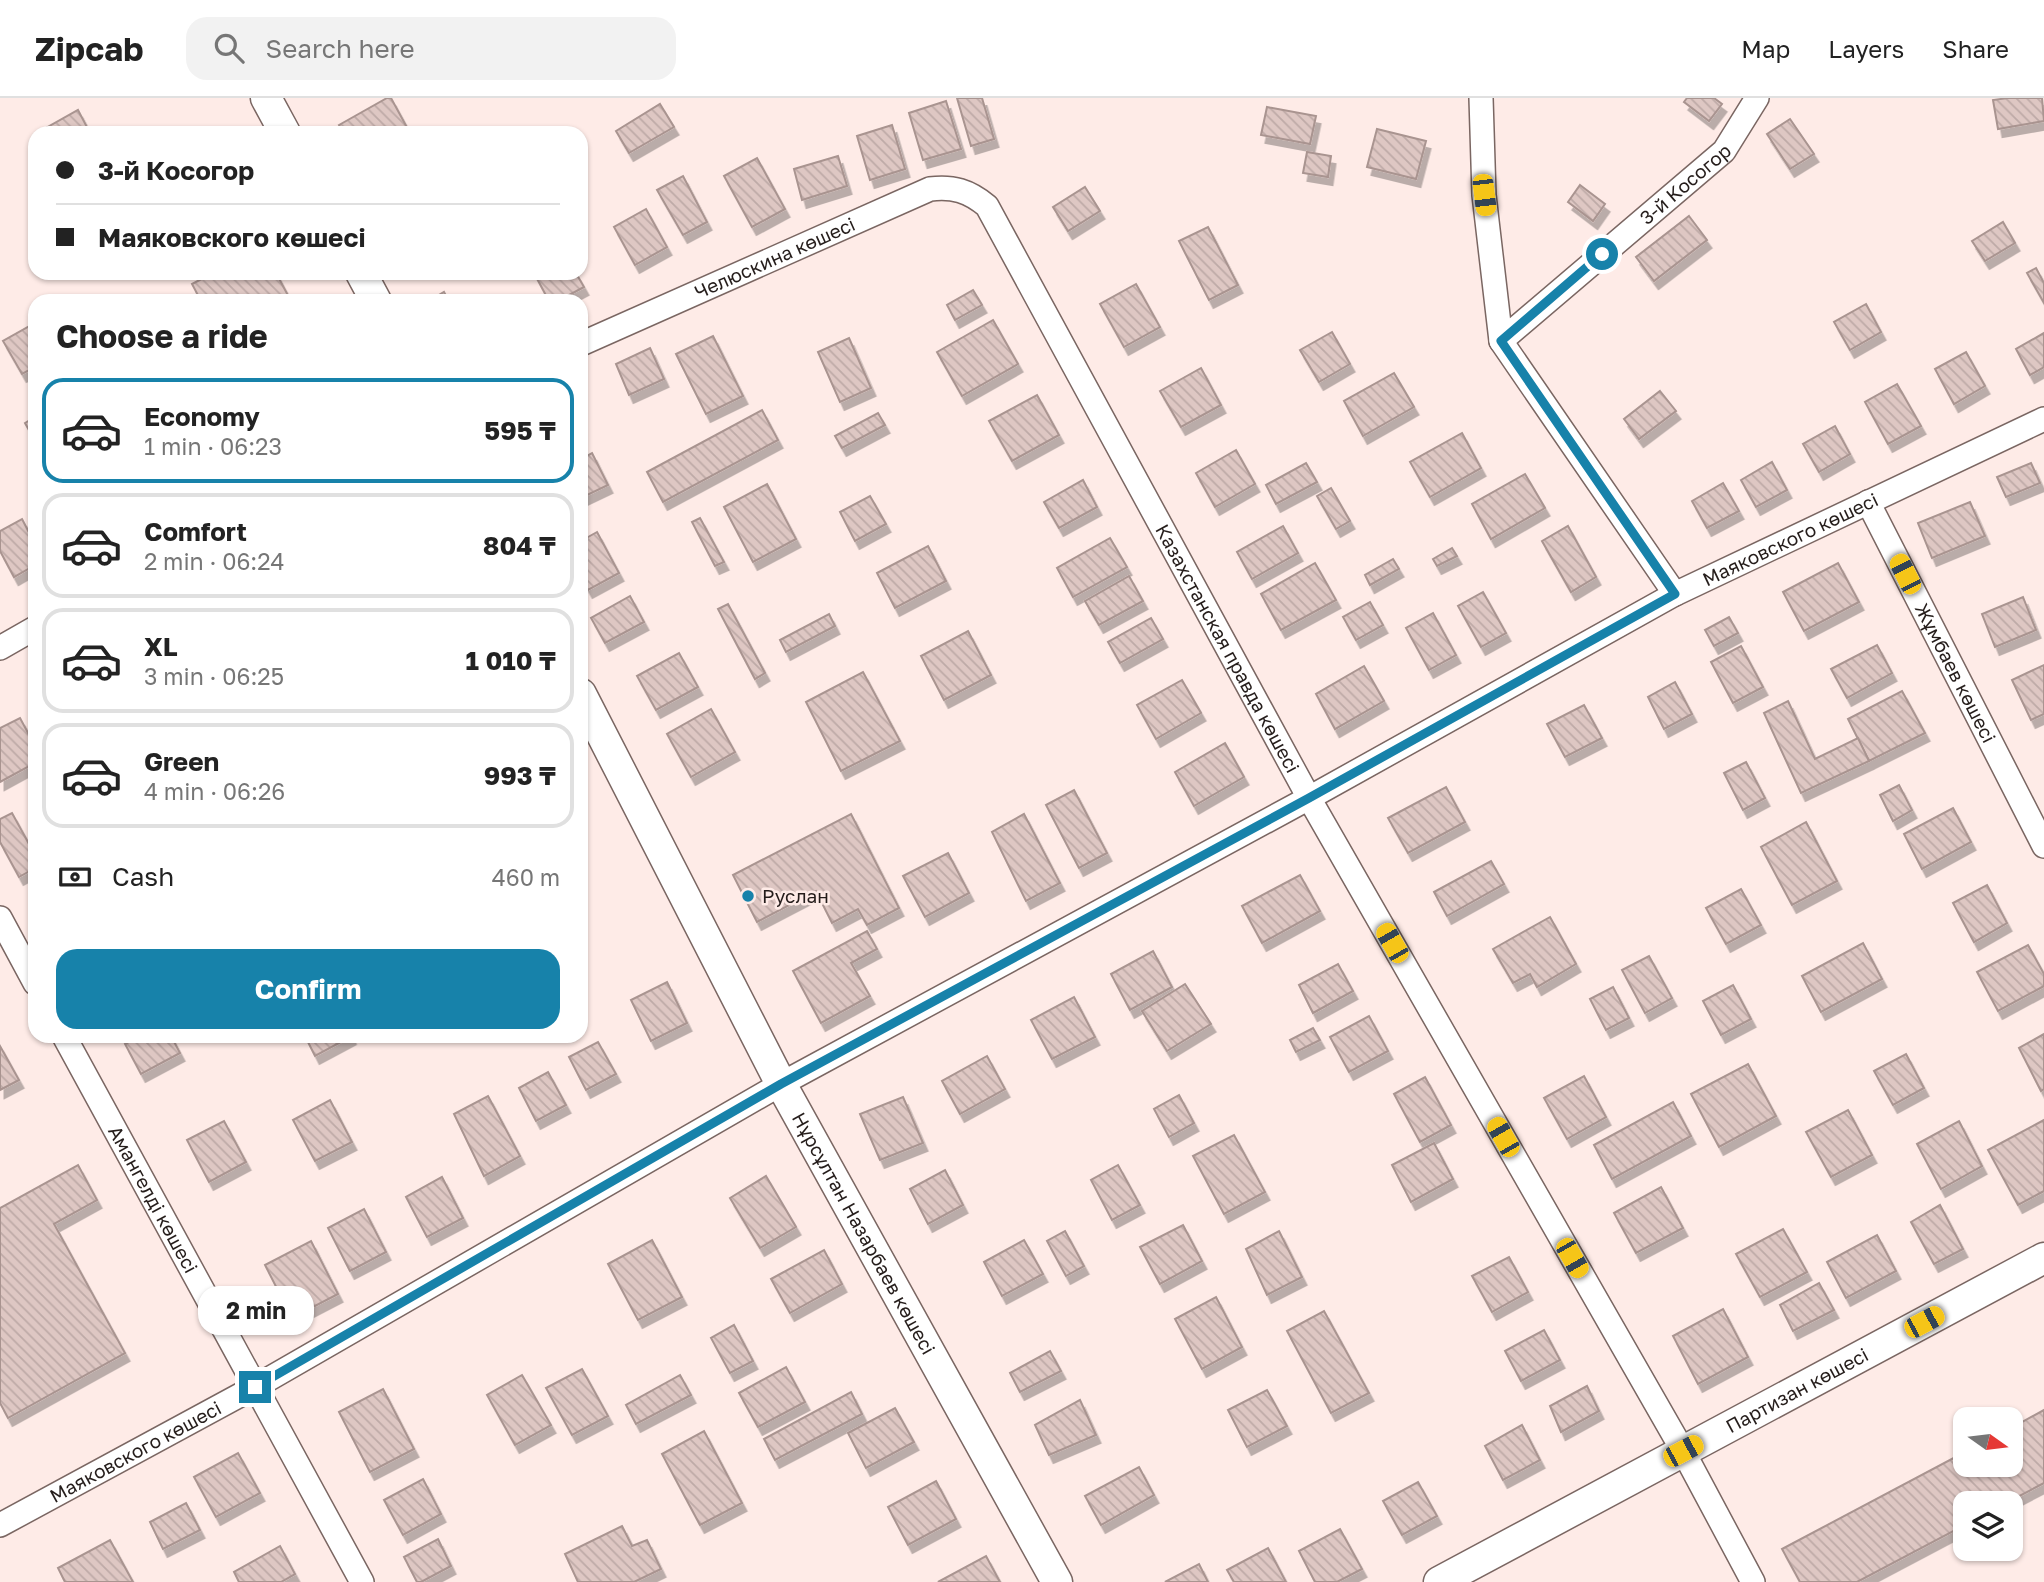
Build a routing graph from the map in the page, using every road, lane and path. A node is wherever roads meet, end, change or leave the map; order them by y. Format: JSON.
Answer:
{"nodes":[{"id":1,"x":266,"y":98,"type":"edge"},
{"id":2,"x":1481,"y":98,"type":"edge"},
{"id":3,"x":1757,"y":98,"type":"edge"},
{"id":4,"x":281,"y":126,"type":"edge"},
{"id":5,"x":970,"y":193,"type":"joint"},
{"id":6,"x":588,"y":341,"type":"edge"},
{"id":7,"x":1501,"y":341,"type":"junction"},
{"id":8,"x":2044,"y":418,"type":"edge"},
{"id":9,"x":1868,"y":502,"type":"junction"},
{"id":10,"x":1675,"y":594,"type":"junction"},
{"id":11,"x":28,"y":632,"type":"edge"},
{"id":12,"x":0,"y":648,"type":"edge"},
{"id":13,"x":588,"y":708,"type":"edge"},
{"id":14,"x":1309,"y":798,"type":"junction"},
{"id":15,"x":2044,"y":846,"type":"edge"},
{"id":16,"x":0,"y":918,"type":"edge"},
{"id":17,"x":28,"y":970,"type":"edge"},
{"id":18,"x":68,"y":1043,"type":"edge"},
{"id":19,"x":781,"y":1084,"type":"junction"},
{"id":20,"x":2044,"y":1258,"type":"edge"},
{"id":21,"x":255,"y":1387,"type":"junction"},
{"id":22,"x":1683,"y":1451,"type":"junction"},
{"id":23,"x":0,"y":1525,"type":"edge"},
{"id":24,"x":362,"y":1582,"type":"edge"},
{"id":25,"x":1057,"y":1582,"type":"edge"},
{"id":26,"x":1439,"y":1582,"type":"edge"},
{"id":27,"x":1753,"y":1582,"type":"edge"}],
"edges":[{"from":1,"to":4,"type":"street"},
{"from":2,"to":7,"type":"street"},
{"from":3,"to":7,"type":"street","name":"3-й Косогор"},
{"from":5,"to":6,"type":"street","name":"Челюскина көшесі"},
{"from":5,"to":14,"type":"street","name":"Казахстанская правда көшесі"},
{"from":7,"to":10,"type":"street"},
{"from":8,"to":9,"type":"street","name":"Маяковского көшесі"},
{"from":9,"to":10,"type":"street","name":"Маяковского көшесі"},
{"from":9,"to":15,"type":"street","name":"Жұмбаев көшесі"},
{"from":10,"to":14,"type":"street","name":"Маяковского көшесі"},
{"from":11,"to":12,"type":"street"},
{"from":13,"to":19,"type":"street","name":"Нұрсұлтан Назарбаев көшесі"},
{"from":14,"to":19,"type":"street","name":"Маяковского көшесі"},
{"from":14,"to":22,"type":"street","name":"Казахстанская правда көшесі"},
{"from":16,"to":17,"type":"street"},
{"from":18,"to":21,"type":"street","name":"Амангелді көшесі"},
{"from":19,"to":21,"type":"street","name":"Маяковского көшесі"},
{"from":19,"to":25,"type":"street","name":"Нұрсұлтан Назарбаев көшесі"},
{"from":20,"to":22,"type":"street","name":"Партизан көшесі"},
{"from":21,"to":23,"type":"street","name":"Маяковского көшесі"},
{"from":21,"to":24,"type":"street","name":"Амангелді көшесі"},
{"from":22,"to":26,"type":"street","name":"Партизан көшесі"},
{"from":22,"to":27,"type":"street","name":"Казахстанская правда көшесі"}]}
